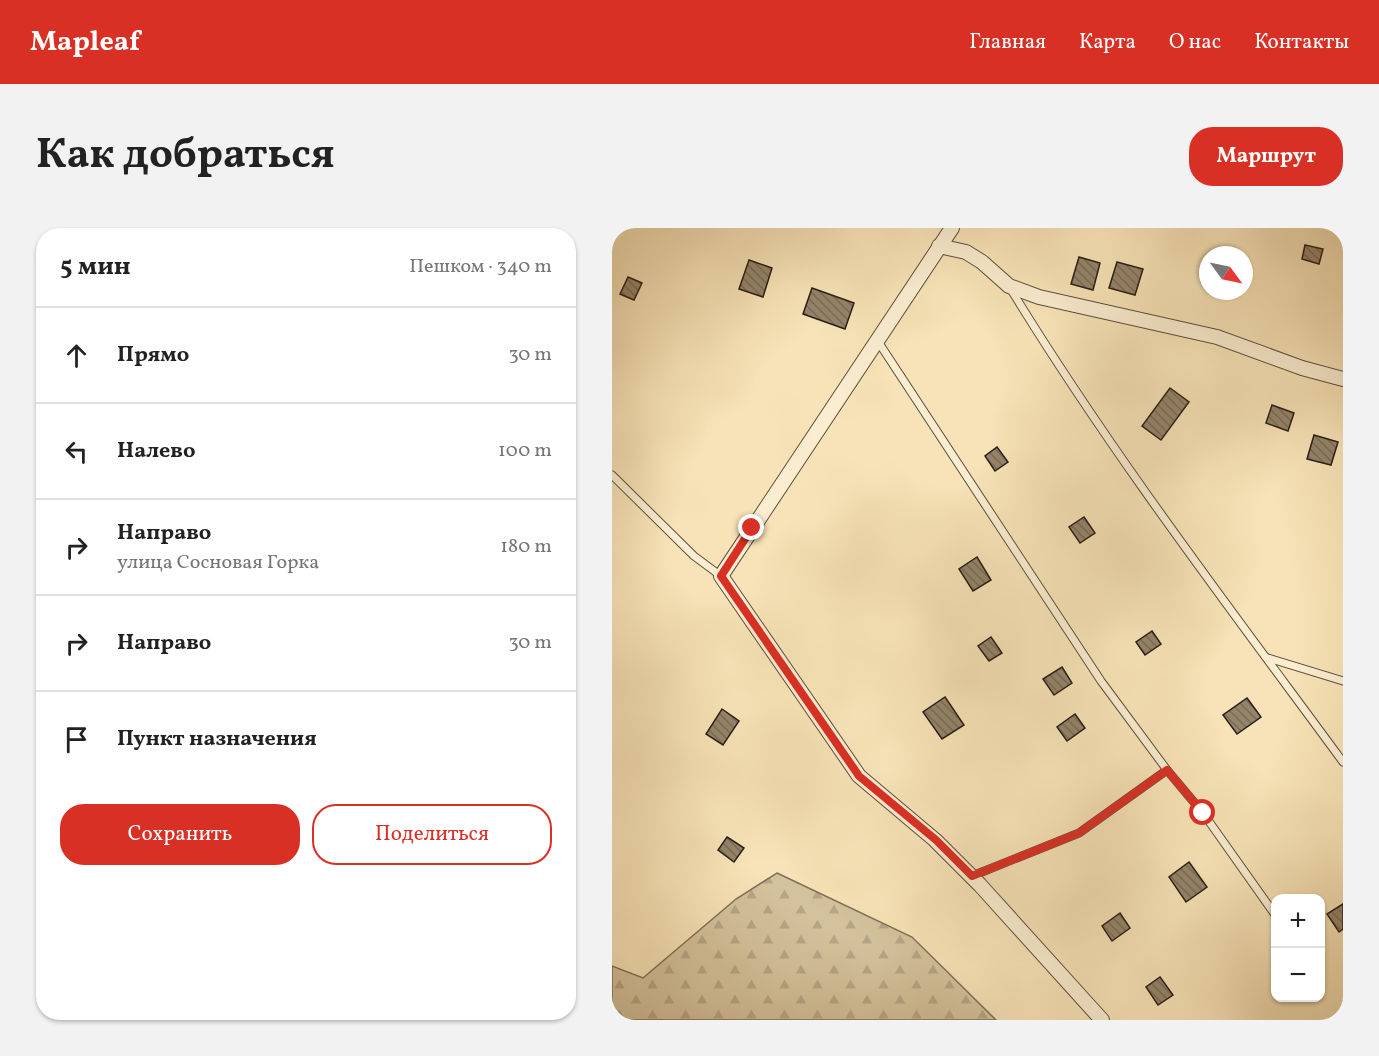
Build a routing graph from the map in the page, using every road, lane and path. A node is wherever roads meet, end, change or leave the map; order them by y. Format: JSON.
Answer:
{"nodes":[{"id":1,"x":952,"y":228,"type":"edge"},
{"id":2,"x":939,"y":246,"type":"junction"},
{"id":3,"x":1009,"y":286,"type":"junction"},
{"id":4,"x":877,"y":340,"type":"junction"},
{"id":5,"x":1343,"y":379,"type":"edge"},
{"id":6,"x":612,"y":475,"type":"edge"},
{"id":7,"x":721,"y":576,"type":"junction"},
{"id":8,"x":1267,"y":658,"type":"junction"},
{"id":9,"x":1343,"y":681,"type":"edge"},
{"id":10,"x":1343,"y":762,"type":"edge"},
{"id":11,"x":1167,"y":770,"type":"junction"},
{"id":12,"x":972,"y":876,"type":"junction"},
{"id":13,"x":1271,"y":910,"type":"edge"},
{"id":14,"x":1102,"y":1020,"type":"edge"}],
"edges":[{"from":1,"to":2,"type":"street"},
{"from":2,"to":3,"type":"street"},
{"from":2,"to":4,"type":"street"},
{"from":3,"to":5,"type":"street"},
{"from":3,"to":8,"type":"lane"},
{"from":4,"to":7,"type":"street"},
{"from":4,"to":11,"type":"lane"},
{"from":6,"to":7,"type":"lane"},
{"from":7,"to":12,"type":"street"},
{"from":8,"to":9,"type":"lane"},
{"from":8,"to":10,"type":"lane"},
{"from":11,"to":12,"type":"lane"},
{"from":11,"to":13,"type":"lane"},
{"from":12,"to":14,"type":"street"}]}
